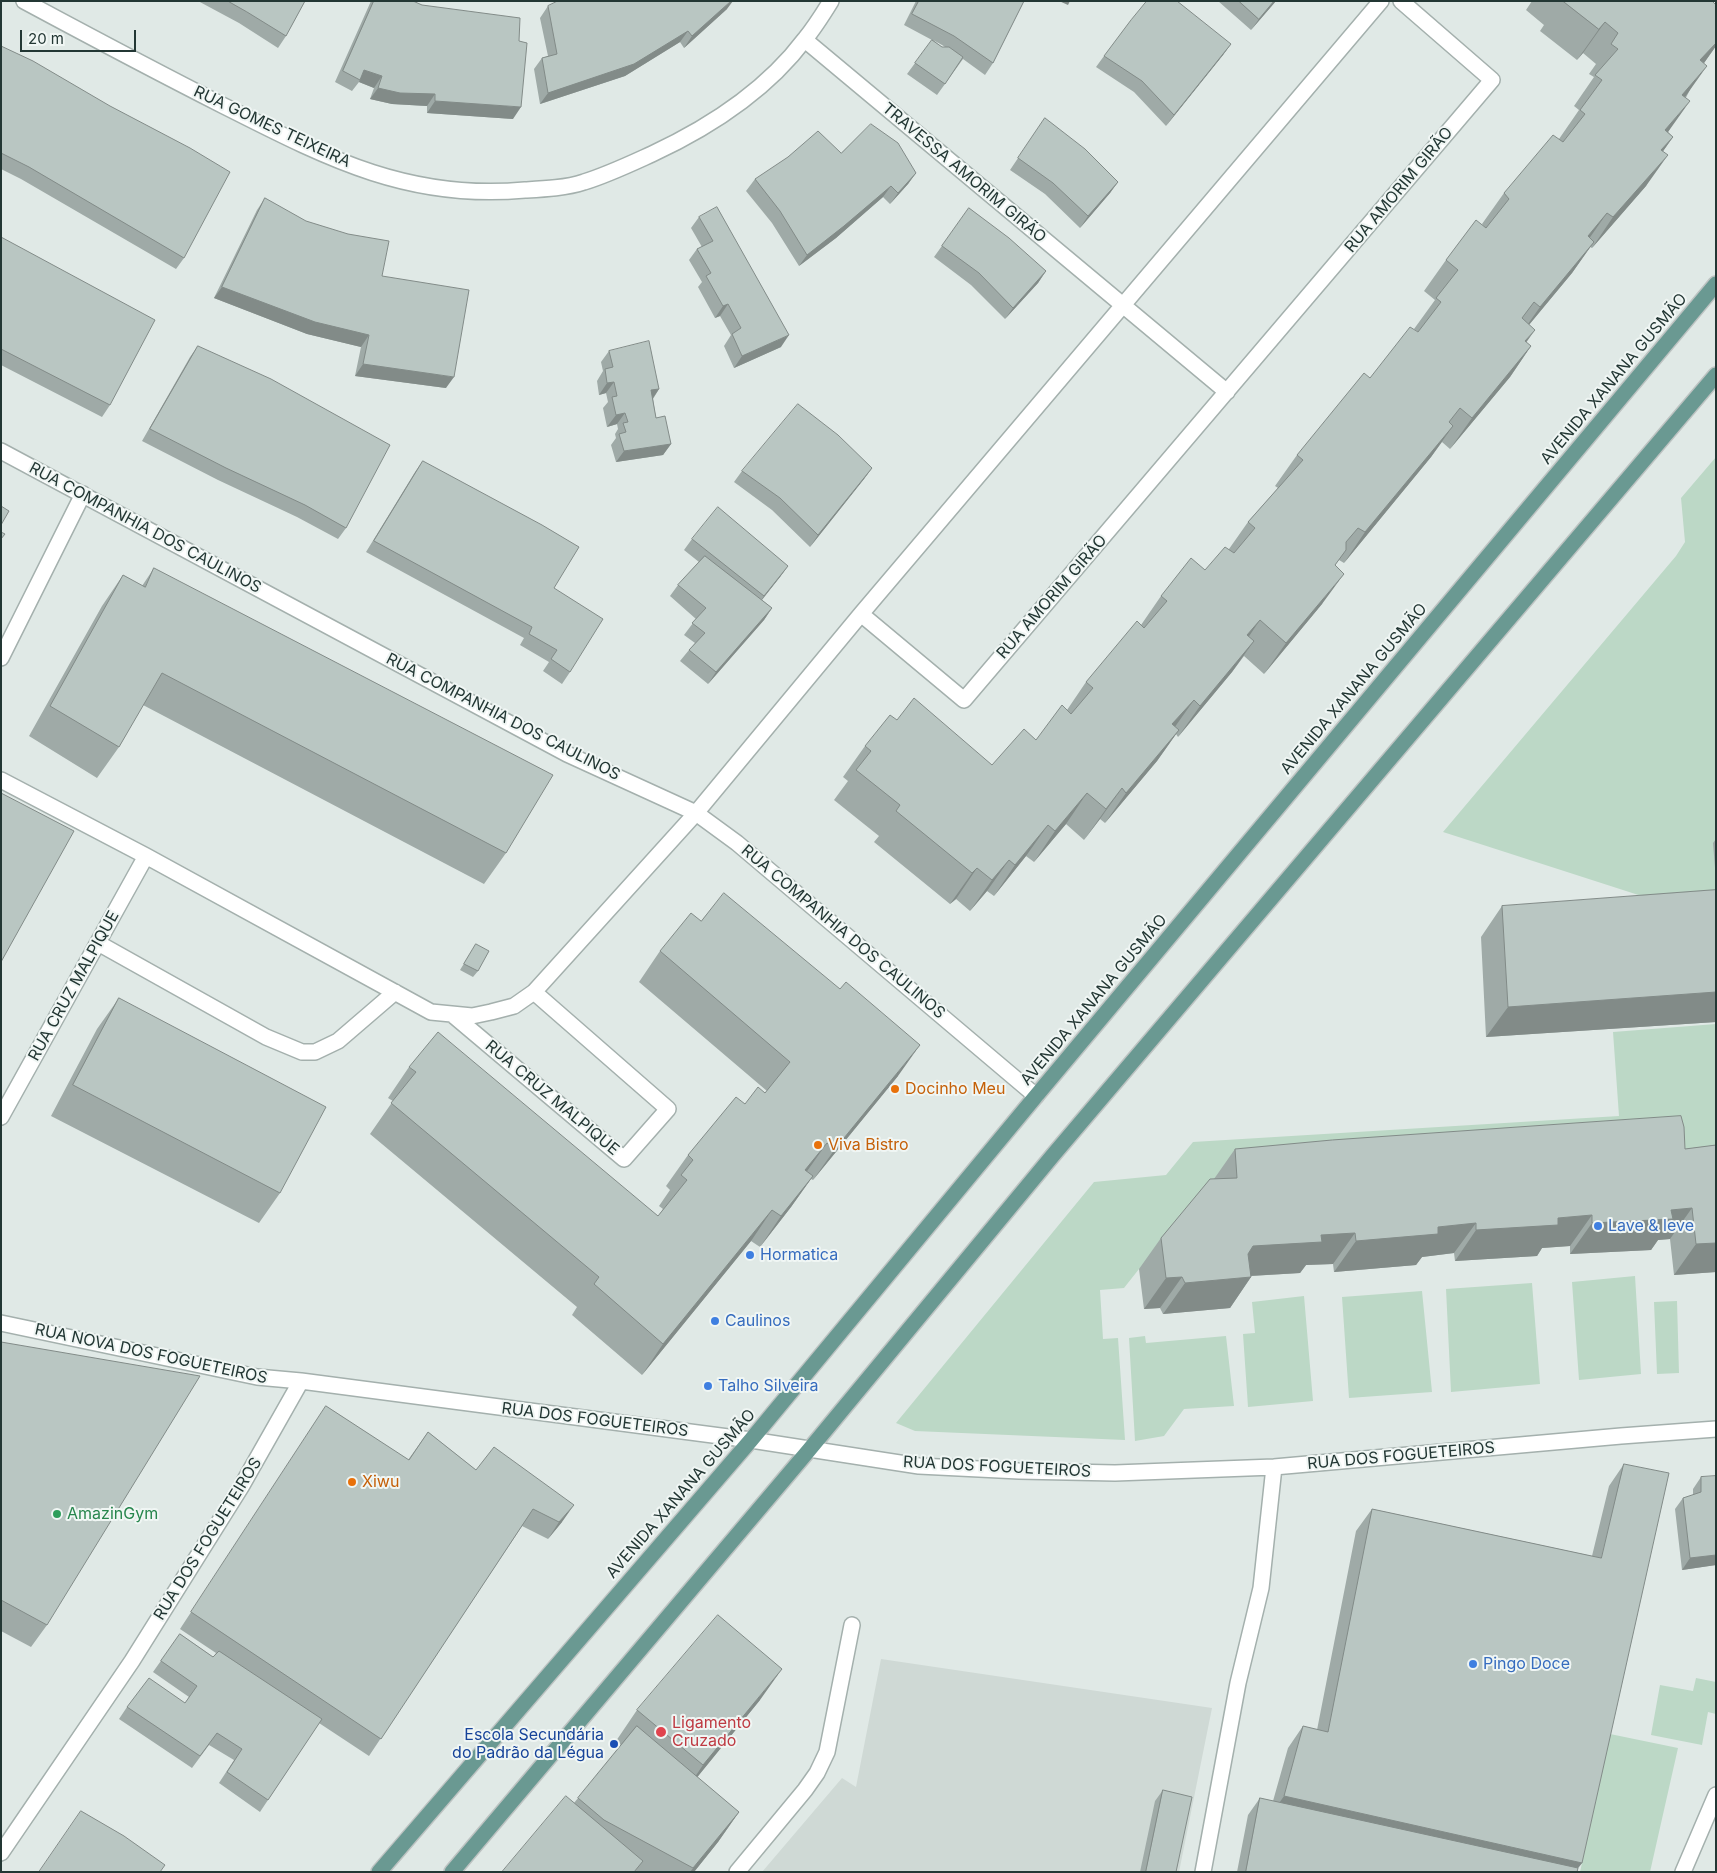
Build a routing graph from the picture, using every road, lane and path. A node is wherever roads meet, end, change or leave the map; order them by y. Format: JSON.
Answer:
{"nodes":[{"id":1,"x":24,"y":1,"type":"edge"},
{"id":2,"x":831,"y":1,"type":"edge"},
{"id":3,"x":1381,"y":1,"type":"edge"},
{"id":4,"x":1401,"y":1,"type":"edge"},
{"id":5,"x":805,"y":40,"type":"junction"},
{"id":6,"x":1716,"y":284,"type":"edge"},
{"id":7,"x":1123,"y":306,"type":"junction"},
{"id":8,"x":1716,"y":375,"type":"edge"},
{"id":9,"x":1228,"y":392,"type":"junction"},
{"id":10,"x":1,"y":451,"type":"edge"},
{"id":11,"x":83,"y":494,"type":"junction"},
{"id":12,"x":861,"y":614,"type":"junction"},
{"id":13,"x":1,"y":658,"type":"edge"},
{"id":14,"x":1,"y":780,"type":"edge"},
{"id":15,"x":696,"y":813,"type":"junction"},
{"id":16,"x":146,"y":856,"type":"junction"},
{"id":17,"x":98,"y":943,"type":"junction"},
{"id":18,"x":395,"y":992,"type":"junction"},
{"id":19,"x":534,"y":992,"type":"junction"},
{"id":20,"x":453,"y":1014,"type":"junction"},
{"id":21,"x":1036,"y":1096,"type":"junction"},
{"id":22,"x":1,"y":1117,"type":"edge"},
{"id":23,"x":1,"y":1323,"type":"edge"},
{"id":24,"x":301,"y":1381,"type":"junction"},
{"id":25,"x":1716,"y":1429,"type":"edge"},
{"id":26,"x":751,"y":1440,"type":"junction"},
{"id":27,"x":809,"y":1450,"type":"junction"},
{"id":28,"x":1274,"y":1467,"type":"junction"},
{"id":29,"x":852,"y":1625,"type":"dead end"},
{"id":30,"x":1716,"y":1795,"type":"edge"},
{"id":31,"x":1,"y":1853,"type":"edge"},
{"id":32,"x":379,"y":1872,"type":"edge"},
{"id":33,"x":452,"y":1872,"type":"edge"},
{"id":34,"x":737,"y":1872,"type":"edge"},
{"id":35,"x":1203,"y":1872,"type":"edge"},
{"id":36,"x":1683,"y":1872,"type":"edge"}],
"edges":[{"from":1,"to":5,"type":"street","name":"RUA GOMES TEIXEIRA"},
{"from":2,"to":5,"type":"street","name":"RUA GOMES TEIXEIRA"},
{"from":3,"to":7,"type":"street"},
{"from":4,"to":9,"type":"street","name":"RUA AMORIM GIRÃO"},
{"from":5,"to":7,"type":"street","name":"TRAVESSA AMORIM GIRÃO"},
{"from":6,"to":21,"type":"main road","name":"AVENIDA XANANA GUSMÃO"},
{"from":7,"to":9,"type":"street"},
{"from":7,"to":12,"type":"street"},
{"from":8,"to":27,"type":"main road"},
{"from":9,"to":12,"type":"street","name":"RUA AMORIM GIRÃO"},
{"from":10,"to":11,"type":"street","name":"RUA COMPANHIA DOS CAULINOS"},
{"from":11,"to":13,"type":"street"},
{"from":11,"to":15,"type":"street","name":"RUA COMPANHIA DOS CAULINOS"},
{"from":12,"to":15,"type":"street"},
{"from":14,"to":16,"type":"street","name":"RUA CRUZ MALPIQUE"},
{"from":15,"to":19,"type":"street","name":"RUA CRUZ MALPIQUE"},
{"from":15,"to":21,"type":"street","name":"RUA COMPANHIA DOS CAULINOS"},
{"from":16,"to":17,"type":"street","name":"RUA CRUZ MALPIQUE"},
{"from":16,"to":18,"type":"street","name":"RUA CRUZ MALPIQUE"},
{"from":17,"to":18,"type":"street"},
{"from":17,"to":22,"type":"street","name":"RUA CRUZ MALPIQUE"},
{"from":18,"to":20,"type":"street","name":"RUA CRUZ MALPIQUE"},
{"from":19,"to":20,"type":"street","name":"RUA CRUZ MALPIQUE"},
{"from":19,"to":20,"type":"street","name":"RUA CRUZ MALPIQUE"},
{"from":21,"to":26,"type":"main road","name":"AVENIDA XANANA GUSMÃO"},
{"from":23,"to":24,"type":"street","name":"RUA NOVA DOS FOGUETEIROS"},
{"from":24,"to":26,"type":"street","name":"RUA DOS FOGUETEIROS"},
{"from":24,"to":31,"type":"street","name":"RUA DOS FOGUETEIROS"},
{"from":25,"to":28,"type":"street","name":"RUA DOS FOGUETEIROS"},
{"from":26,"to":27,"type":"street","name":"RUA DOS FOGUETEIROS"},
{"from":26,"to":32,"type":"main road","name":"AVENIDA XANANA GUSMÃO"},
{"from":27,"to":28,"type":"street","name":"RUA DOS FOGUETEIROS"},
{"from":27,"to":33,"type":"main road"},
{"from":28,"to":35,"type":"street"},
{"from":29,"to":34,"type":"street"},
{"from":30,"to":36,"type":"street"}]}
